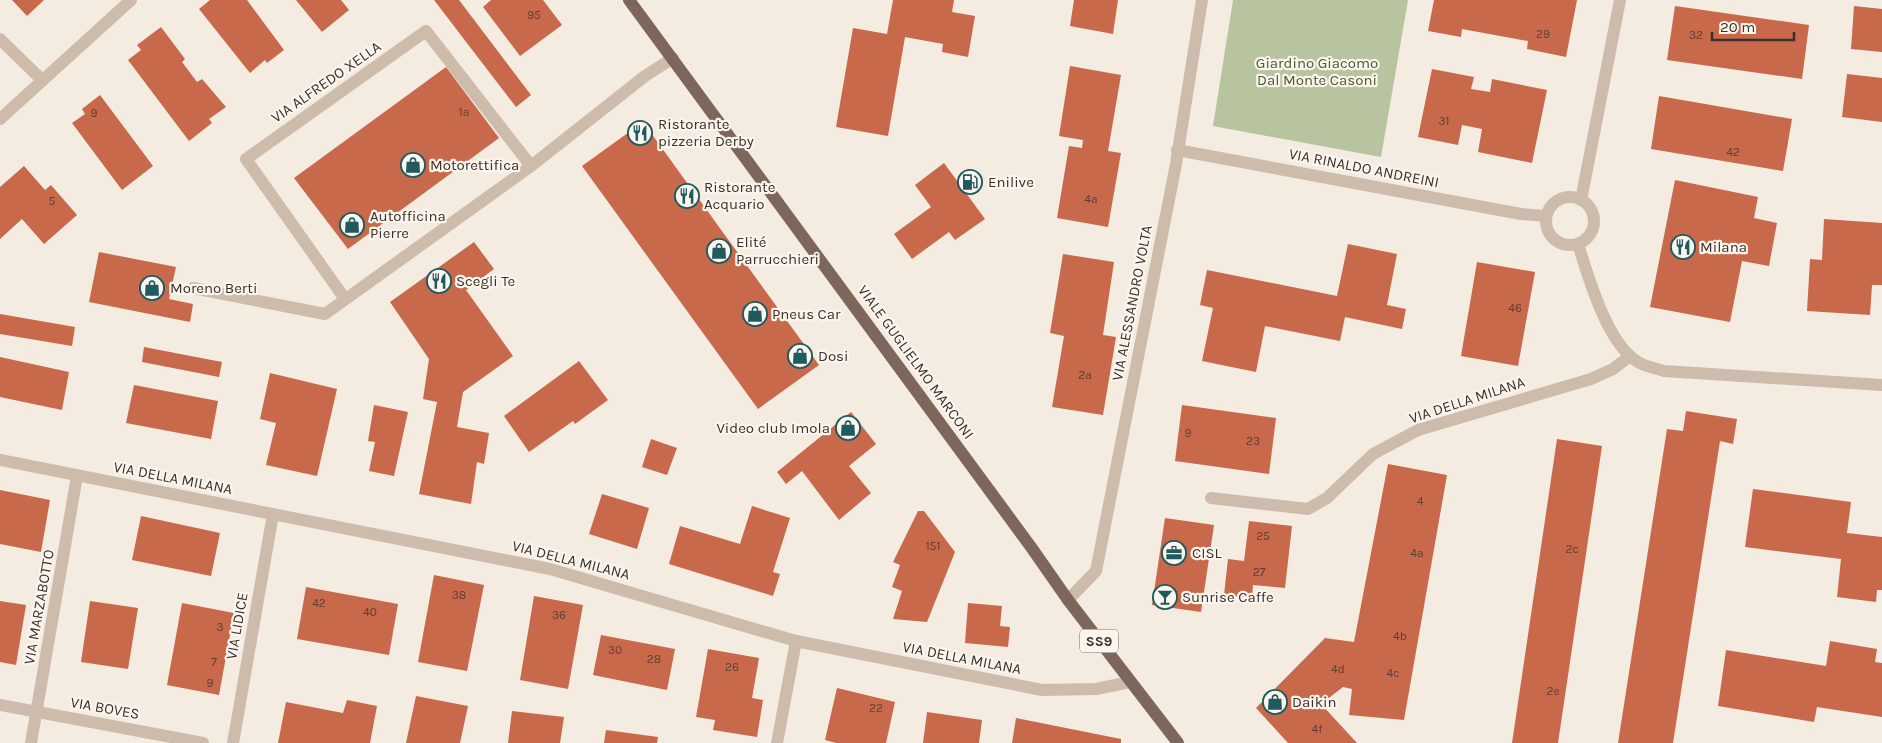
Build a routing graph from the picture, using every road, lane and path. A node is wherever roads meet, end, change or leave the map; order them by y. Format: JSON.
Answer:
{"nodes":[{"id":1,"x":131,"y":0,"type":"edge"},
{"id":2,"x":629,"y":0,"type":"edge"},
{"id":3,"x":1202,"y":0,"type":"edge"},
{"id":4,"x":1620,"y":0,"type":"edge"},
{"id":5,"x":0,"y":40,"type":"edge"},
{"id":6,"x":673,"y":58,"type":"junction"},
{"id":7,"x":42,"y":80,"type":"junction"},
{"id":8,"x":2,"y":115,"type":"edge"},
{"id":9,"x":1177,"y":150,"type":"junction"},
{"id":10,"x":531,"y":166,"type":"junction"},
{"id":11,"x":1581,"y":200,"type":"junction"},
{"id":12,"x":1546,"y":216,"type":"junction"},
{"id":13,"x":1578,"y":244,"type":"junction"},
{"id":14,"x":193,"y":288,"type":"dead end"},
{"id":15,"x":345,"y":300,"type":"junction"},
{"id":16,"x":1630,"y":356,"type":"junction"},
{"id":17,"x":1882,"y":385,"type":"edge"},
{"id":18,"x":0,"y":460,"type":"edge"},
{"id":19,"x":77,"y":476,"type":"junction"},
{"id":20,"x":1211,"y":498,"type":"dead end"},
{"id":21,"x":273,"y":514,"type":"junction"},
{"id":22,"x":1068,"y":600,"type":"junction"},
{"id":23,"x":796,"y":641,"type":"junction"},
{"id":24,"x":1130,"y":682,"type":"junction"},
{"id":25,"x":0,"y":706,"type":"edge"},
{"id":26,"x":37,"y":712,"type":"junction"},
{"id":27,"x":31,"y":743,"type":"edge"},
{"id":28,"x":203,"y":743,"type":"edge"},
{"id":29,"x":234,"y":743,"type":"edge"},
{"id":30,"x":777,"y":743,"type":"edge"},
{"id":31,"x":1178,"y":743,"type":"edge"}],
"edges":[{"from":1,"to":7,"type":"street"},
{"from":2,"to":6,"type":"main road","name":"VIALE GUGLIELMO MARCONI","number":"SS9"},
{"from":3,"to":9,"type":"street","name":"VIA ALESSANDRO VOLTA"},
{"from":4,"to":11,"type":"street"},
{"from":5,"to":7,"type":"street"},
{"from":6,"to":10,"type":"street"},
{"from":6,"to":22,"type":"main road","name":"VIALE GUGLIELMO MARCONI","number":"SS9"},
{"from":7,"to":8,"type":"street"},
{"from":9,"to":12,"type":"street","name":"VIA RINALDO ANDREINI"},
{"from":9,"to":22,"type":"street","name":"VIA ALESSANDRO VOLTA"},
{"from":10,"to":15,"type":"street"},
{"from":10,"to":15,"type":"street","name":"VIA ALFREDO XELLA"},
{"from":11,"to":12,"type":"street"},
{"from":11,"to":13,"type":"street"},
{"from":12,"to":13,"type":"street"},
{"from":13,"to":16,"type":"street"},
{"from":14,"to":15,"type":"street"},
{"from":16,"to":17,"type":"street"},
{"from":16,"to":20,"type":"street","name":"VIA DELLA MILANA"},
{"from":18,"to":19,"type":"street","name":"VIA DELLA MILANA"},
{"from":19,"to":21,"type":"street","name":"VIA DELLA MILANA"},
{"from":19,"to":26,"type":"street","name":"VIA MARZABOTTO"},
{"from":21,"to":23,"type":"street","name":"VIA DELLA MILANA"},
{"from":21,"to":29,"type":"street","name":"VIA LIDICE"},
{"from":22,"to":24,"type":"main road","name":"VIALE GUGLIELMO MARCONI","number":"SS9"},
{"from":23,"to":24,"type":"street","name":"VIA DELLA MILANA"},
{"from":23,"to":30,"type":"street"},
{"from":24,"to":31,"type":"main road","name":"VIALE GUGLIELMO MARCONI","number":"SS9"},
{"from":25,"to":26,"type":"street","name":"VIA BOVES"},
{"from":26,"to":27,"type":"street","name":"VIA MARZABOTTO"},
{"from":26,"to":28,"type":"street","name":"VIA BOVES"}]}
